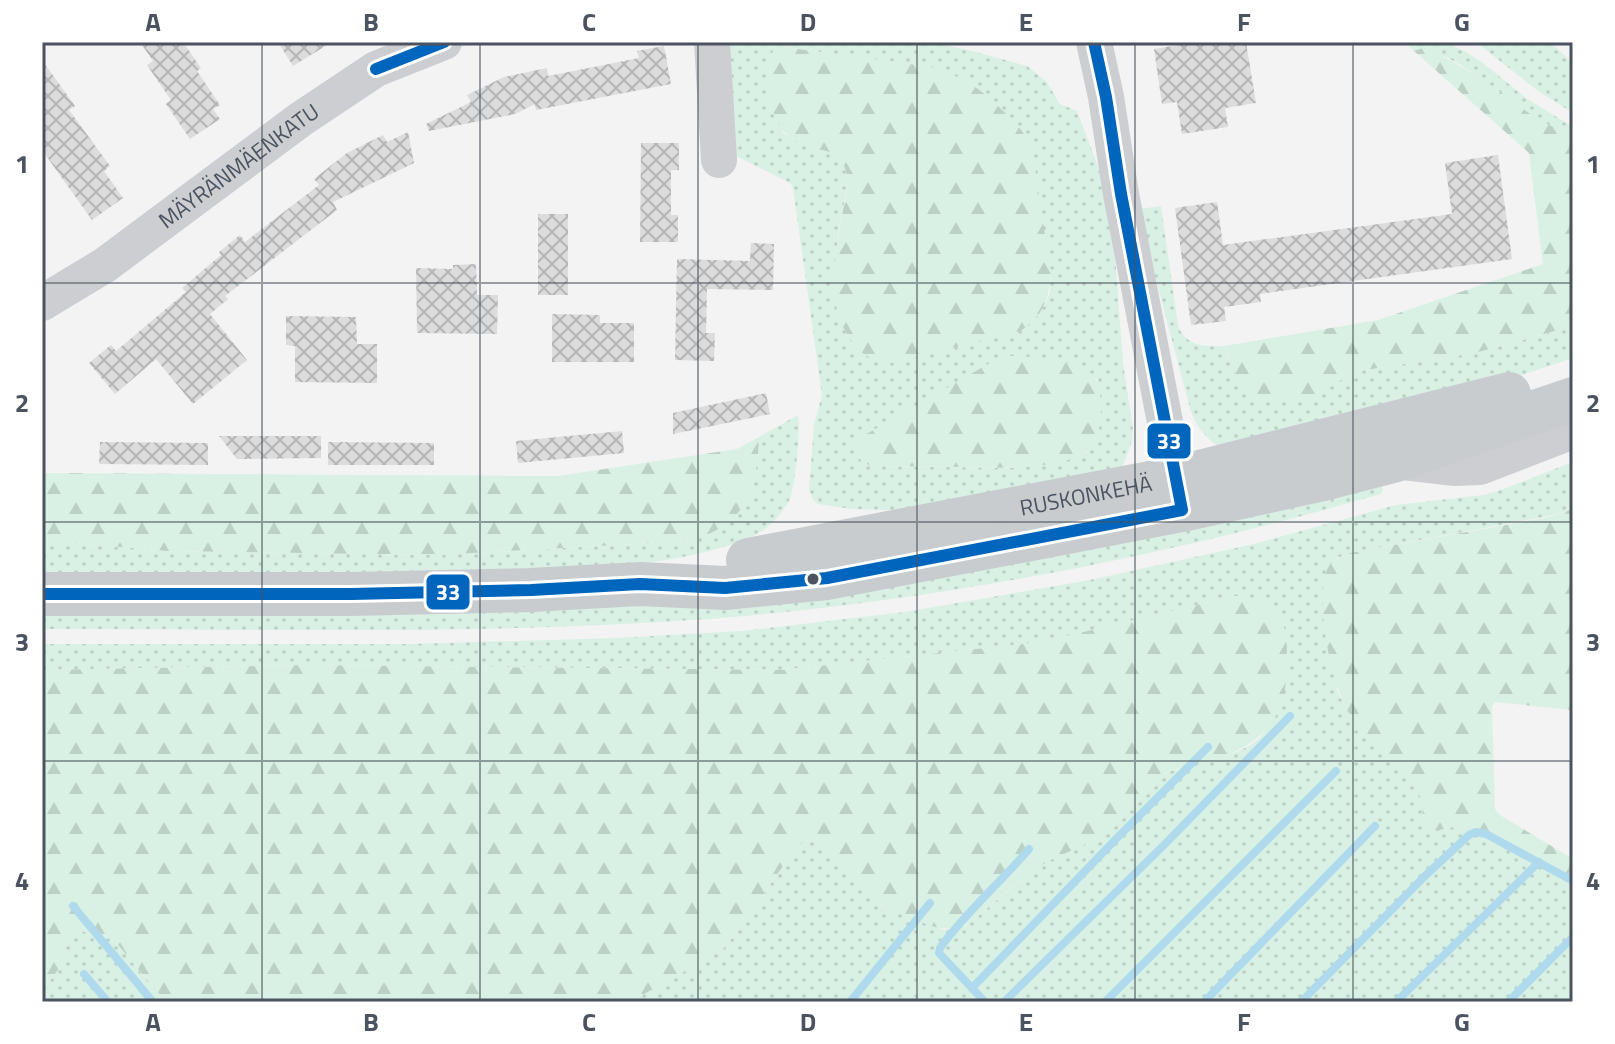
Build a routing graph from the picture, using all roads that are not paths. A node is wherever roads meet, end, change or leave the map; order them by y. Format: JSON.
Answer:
{"nodes":[{"id":1,"x":444,"y":42,"type":"edge"},
{"id":2,"x":712,"y":42,"type":"edge"},
{"id":3,"x":1094,"y":42,"type":"edge"},
{"id":4,"x":719,"y":160,"type":"dead end"},
{"id":5,"x":42,"y":303,"type":"edge"},
{"id":6,"x":1573,"y":375,"type":"edge"},
{"id":7,"x":1573,"y":399,"type":"edge"},
{"id":8,"x":1573,"y":431,"type":"edge"},
{"id":9,"x":1393,"y":461,"type":"junction"},
{"id":10,"x":1179,"y":494,"type":"junction"},
{"id":11,"x":42,"y":594,"type":"edge"}],
"edges":[{"from":1,"to":5,"type":"street","name":"MÄYRÄNMÄENKATU"},
{"from":2,"to":4,"type":"street"},
{"from":3,"to":10,"type":"street"},
{"from":6,"to":10,"type":"main road","name":"RUSKONKEHÄ"},
{"from":7,"to":9,"type":"main road","name":"RUSKONKEHÄ"},
{"from":8,"to":9,"type":"street"},
{"from":9,"to":10,"type":"main road","name":"RUSKONKEHÄ"},
{"from":10,"to":11,"type":"main road","name":"RUSKONKEHÄ"}]}
